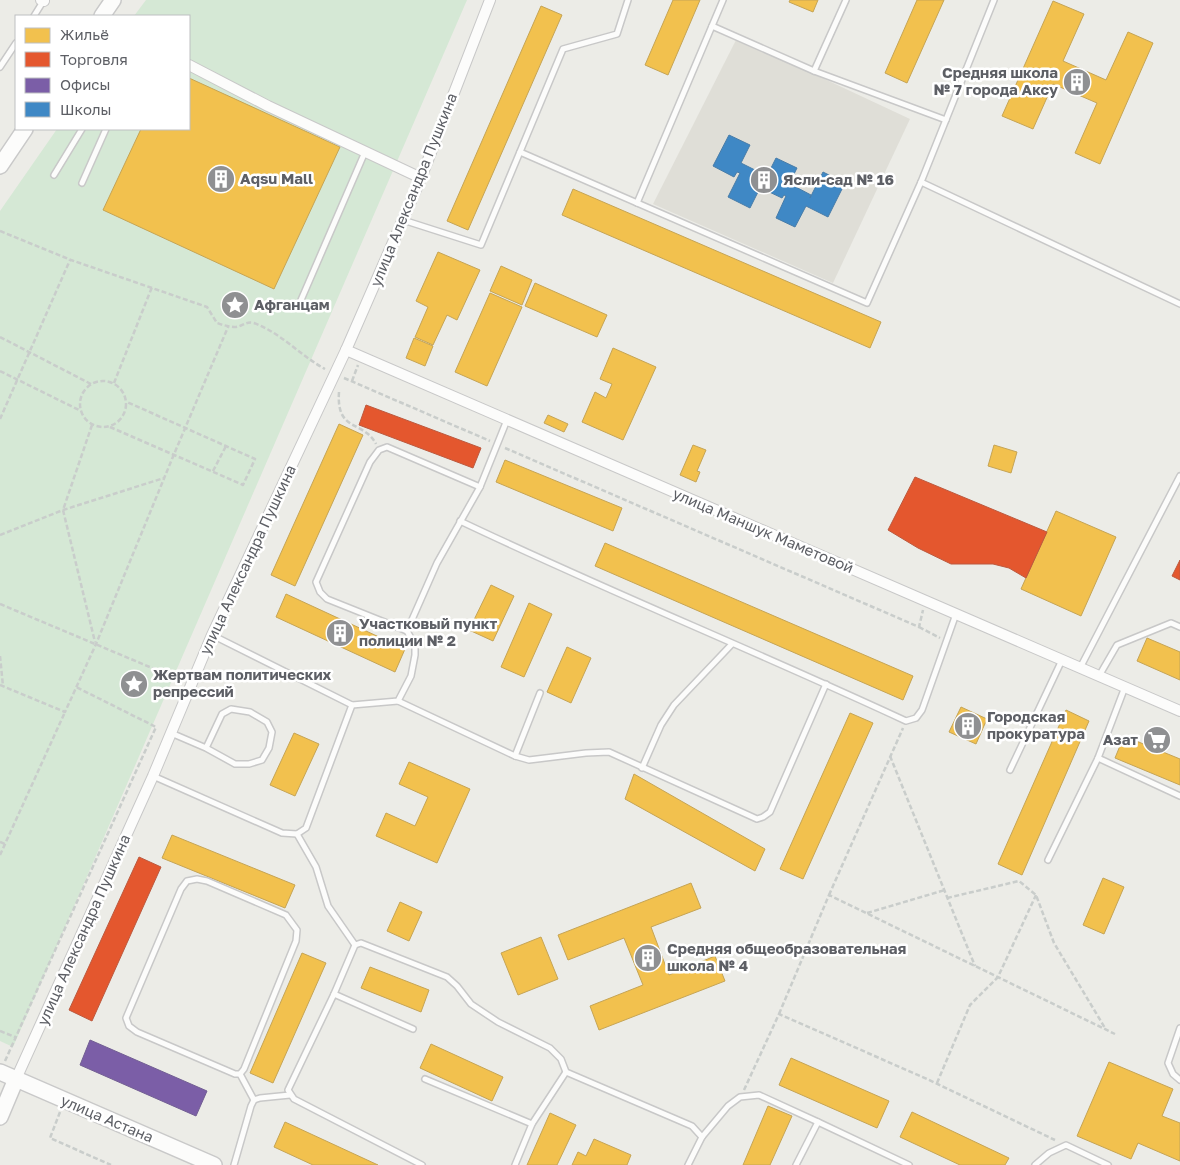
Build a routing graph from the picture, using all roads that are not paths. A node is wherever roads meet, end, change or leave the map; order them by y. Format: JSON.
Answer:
{"nodes":[{"id":1,"x":43,"y":0,"type":"edge"},
{"id":2,"x":113,"y":0,"type":"edge"},
{"id":3,"x":490,"y":0,"type":"edge"},
{"id":4,"x":628,"y":0,"type":"edge"},
{"id":5,"x":723,"y":0,"type":"edge"},
{"id":6,"x":846,"y":0,"type":"edge"},
{"id":7,"x":994,"y":0,"type":"edge"},
{"id":8,"x":35,"y":15,"type":"edge"},
{"id":9,"x":103,"y":15,"type":"edge"},
{"id":10,"x":712,"y":26,"type":"junction"},
{"id":11,"x":15,"y":45,"type":"edge"},
{"id":12,"x":190,"y":66,"type":"edge"},
{"id":13,"x":0,"y":68,"type":"edge"},
{"id":14,"x":814,"y":71,"type":"junction"},
{"id":15,"x":946,"y":120,"type":"junction"},
{"id":16,"x":25,"y":130,"type":"edge"},
{"id":17,"x":81,"y":130,"type":"edge"},
{"id":18,"x":106,"y":130,"type":"edge"},
{"id":19,"x":365,"y":152,"type":"junction"},
{"id":20,"x":520,"y":152,"type":"junction"},
{"id":21,"x":0,"y":166,"type":"edge"},
{"id":22,"x":54,"y":175,"type":"dead end"},
{"id":23,"x":421,"y":178,"type":"junction"},
{"id":24,"x":921,"y":182,"type":"junction"},
{"id":25,"x":82,"y":183,"type":"dead end"},
{"id":26,"x":637,"y":203,"type":"junction"},
{"id":27,"x":403,"y":220,"type":"junction"},
{"id":28,"x":1180,"y":304,"type":"edge"},
{"id":29,"x":298,"y":307,"type":"dead end"},
{"id":30,"x":346,"y":350,"type":"junction"},
{"id":31,"x":507,"y":420,"type":"junction"},
{"id":32,"x":1180,"y":476,"type":"edge"},
{"id":33,"x":480,"y":487,"type":"junction"},
{"id":34,"x":460,"y":521,"type":"junction"},
{"id":35,"x":956,"y":614,"type":"junction"},
{"id":36,"x":1180,"y":627,"type":"edge"},
{"id":37,"x":407,"y":631,"type":"junction"},
{"id":38,"x":212,"y":635,"type":"junction"},
{"id":39,"x":732,"y":644,"type":"junction"},
{"id":40,"x":1062,"y":660,"type":"junction"},
{"id":41,"x":1080,"y":668,"type":"junction"},
{"id":42,"x":1100,"y":676,"type":"junction"},
{"id":43,"x":826,"y":684,"type":"junction"},
{"id":44,"x":1125,"y":687,"type":"junction"},
{"id":45,"x":540,"y":692,"type":"dead end"},
{"id":46,"x":398,"y":701,"type":"junction"},
{"id":47,"x":352,"y":705,"type":"junction"},
{"id":48,"x":1180,"y":711,"type":"edge"},
{"id":49,"x":171,"y":733,"type":"junction"},
{"id":50,"x":206,"y":748,"type":"junction"},
{"id":51,"x":514,"y":756,"type":"junction"},
{"id":52,"x":1098,"y":758,"type":"junction"},
{"id":53,"x":642,"y":768,"type":"junction"},
{"id":54,"x":1010,"y":770,"type":"dead end"},
{"id":55,"x":153,"y":776,"type":"junction"},
{"id":56,"x":1180,"y":796,"type":"edge"},
{"id":57,"x":297,"y":834,"type":"junction"},
{"id":58,"x":1048,"y":860,"type":"dead end"},
{"id":59,"x":355,"y":944,"type":"junction"},
{"id":60,"x":334,"y":994,"type":"junction"},
{"id":61,"x":1180,"y":1028,"type":"edge"},
{"id":62,"x":413,"y":1029,"type":"dead end"},
{"id":63,"x":2,"y":1067,"type":"edge"},
{"id":64,"x":566,"y":1072,"type":"junction"},
{"id":65,"x":240,"y":1074,"type":"junction"},
{"id":66,"x":16,"y":1079,"type":"junction"},
{"id":67,"x":426,"y":1079,"type":"dead end"},
{"id":68,"x":1180,"y":1080,"type":"edge"},
{"id":69,"x":290,"y":1095,"type":"junction"},
{"id":70,"x":254,"y":1100,"type":"junction"},
{"id":71,"x":0,"y":1117,"type":"edge"},
{"id":72,"x":818,"y":1122,"type":"junction"},
{"id":73,"x":532,"y":1124,"type":"junction"},
{"id":74,"x":702,"y":1137,"type":"junction"},
{"id":75,"x":214,"y":1165,"type":"edge"},
{"id":76,"x":234,"y":1165,"type":"edge"},
{"id":77,"x":422,"y":1165,"type":"edge"},
{"id":78,"x":515,"y":1165,"type":"edge"},
{"id":79,"x":688,"y":1165,"type":"edge"},
{"id":80,"x":796,"y":1165,"type":"edge"},
{"id":81,"x":909,"y":1165,"type":"edge"},
{"id":82,"x":1035,"y":1165,"type":"edge"},
{"id":83,"x":1108,"y":1165,"type":"edge"}],
"edges":[{"from":1,"to":8,"type":"lane"},
{"from":2,"to":9,"type":"street"},
{"from":3,"to":23,"type":"street","name":"улица Александра Пушкина"},
{"from":4,"to":20,"type":"lane"},
{"from":5,"to":10,"type":"lane"},
{"from":6,"to":14,"type":"lane"},
{"from":7,"to":15,"type":"lane"},
{"from":10,"to":14,"type":"lane"},
{"from":10,"to":26,"type":"lane"},
{"from":11,"to":13,"type":"lane"},
{"from":12,"to":19,"type":"street"},
{"from":14,"to":15,"type":"lane"},
{"from":15,"to":24,"type":"lane"},
{"from":16,"to":21,"type":"street"},
{"from":17,"to":22,"type":"lane"},
{"from":18,"to":25,"type":"lane"},
{"from":19,"to":23,"type":"street"},
{"from":19,"to":29,"type":"lane"},
{"from":20,"to":26,"type":"lane"},
{"from":20,"to":27,"type":"lane"},
{"from":23,"to":27,"type":"street","name":"улица Александра Пушкина"},
{"from":24,"to":26,"type":"lane"},
{"from":24,"to":28,"type":"lane"},
{"from":27,"to":30,"type":"street","name":"улица Александра Пушкина"},
{"from":30,"to":31,"type":"street","name":"улица Маншук Маметовой"},
{"from":30,"to":38,"type":"street","name":"улица Александра Пушкина"},
{"from":31,"to":33,"type":"lane"},
{"from":31,"to":35,"type":"street","name":"улица Маншук Маметовой"},
{"from":32,"to":41,"type":"lane"},
{"from":33,"to":34,"type":"lane"},
{"from":33,"to":37,"type":"lane"},
{"from":34,"to":37,"type":"lane"},
{"from":34,"to":39,"type":"lane"},
{"from":35,"to":40,"type":"street","name":"улица Маншук Маметовой"},
{"from":35,"to":43,"type":"lane"},
{"from":36,"to":42,"type":"lane"},
{"from":37,"to":46,"type":"lane"},
{"from":38,"to":47,"type":"lane"},
{"from":38,"to":49,"type":"street","name":"улица Александра Пушкина"},
{"from":39,"to":43,"type":"lane"},
{"from":39,"to":53,"type":"lane"},
{"from":40,"to":41,"type":"street","name":"улица Маншук Маметовой"},
{"from":40,"to":54,"type":"lane"},
{"from":41,"to":42,"type":"street","name":"улица Маншук Маметовой"},
{"from":42,"to":44,"type":"street","name":"улица Маншук Маметовой"},
{"from":43,"to":53,"type":"lane"},
{"from":44,"to":48,"type":"street","name":"улица Маншук Маметовой"},
{"from":44,"to":52,"type":"lane"},
{"from":45,"to":51,"type":"lane"},
{"from":46,"to":47,"type":"lane"},
{"from":46,"to":51,"type":"lane"},
{"from":47,"to":57,"type":"lane"},
{"from":49,"to":50,"type":"lane"},
{"from":49,"to":55,"type":"street","name":"улица Александра Пушкина"},
{"from":50,"to":50,"type":"lane"},
{"from":51,"to":53,"type":"lane"},
{"from":52,"to":56,"type":"lane"},
{"from":52,"to":58,"type":"lane"},
{"from":55,"to":57,"type":"lane"},
{"from":55,"to":66,"type":"street","name":"улица Александра Пушкина"},
{"from":57,"to":59,"type":"lane"},
{"from":59,"to":60,"type":"lane"},
{"from":59,"to":64,"type":"lane"},
{"from":60,"to":62,"type":"lane"},
{"from":60,"to":69,"type":"lane"},
{"from":61,"to":68,"type":"lane"},
{"from":63,"to":66,"type":"street","name":"улица Астана"},
{"from":64,"to":73,"type":"lane"},
{"from":64,"to":74,"type":"lane"},
{"from":65,"to":65,"type":"lane"},
{"from":65,"to":70,"type":"lane"},
{"from":66,"to":71,"type":"street","name":"улица Александра Пушкина"},
{"from":66,"to":75,"type":"street","name":"улица Астана"},
{"from":67,"to":73,"type":"lane"},
{"from":69,"to":70,"type":"lane"},
{"from":69,"to":77,"type":"lane"},
{"from":70,"to":76,"type":"lane"},
{"from":72,"to":74,"type":"lane"},
{"from":72,"to":80,"type":"lane"},
{"from":72,"to":81,"type":"lane"},
{"from":73,"to":78,"type":"lane"},
{"from":74,"to":79,"type":"lane"},
{"from":82,"to":83,"type":"lane"}]}
